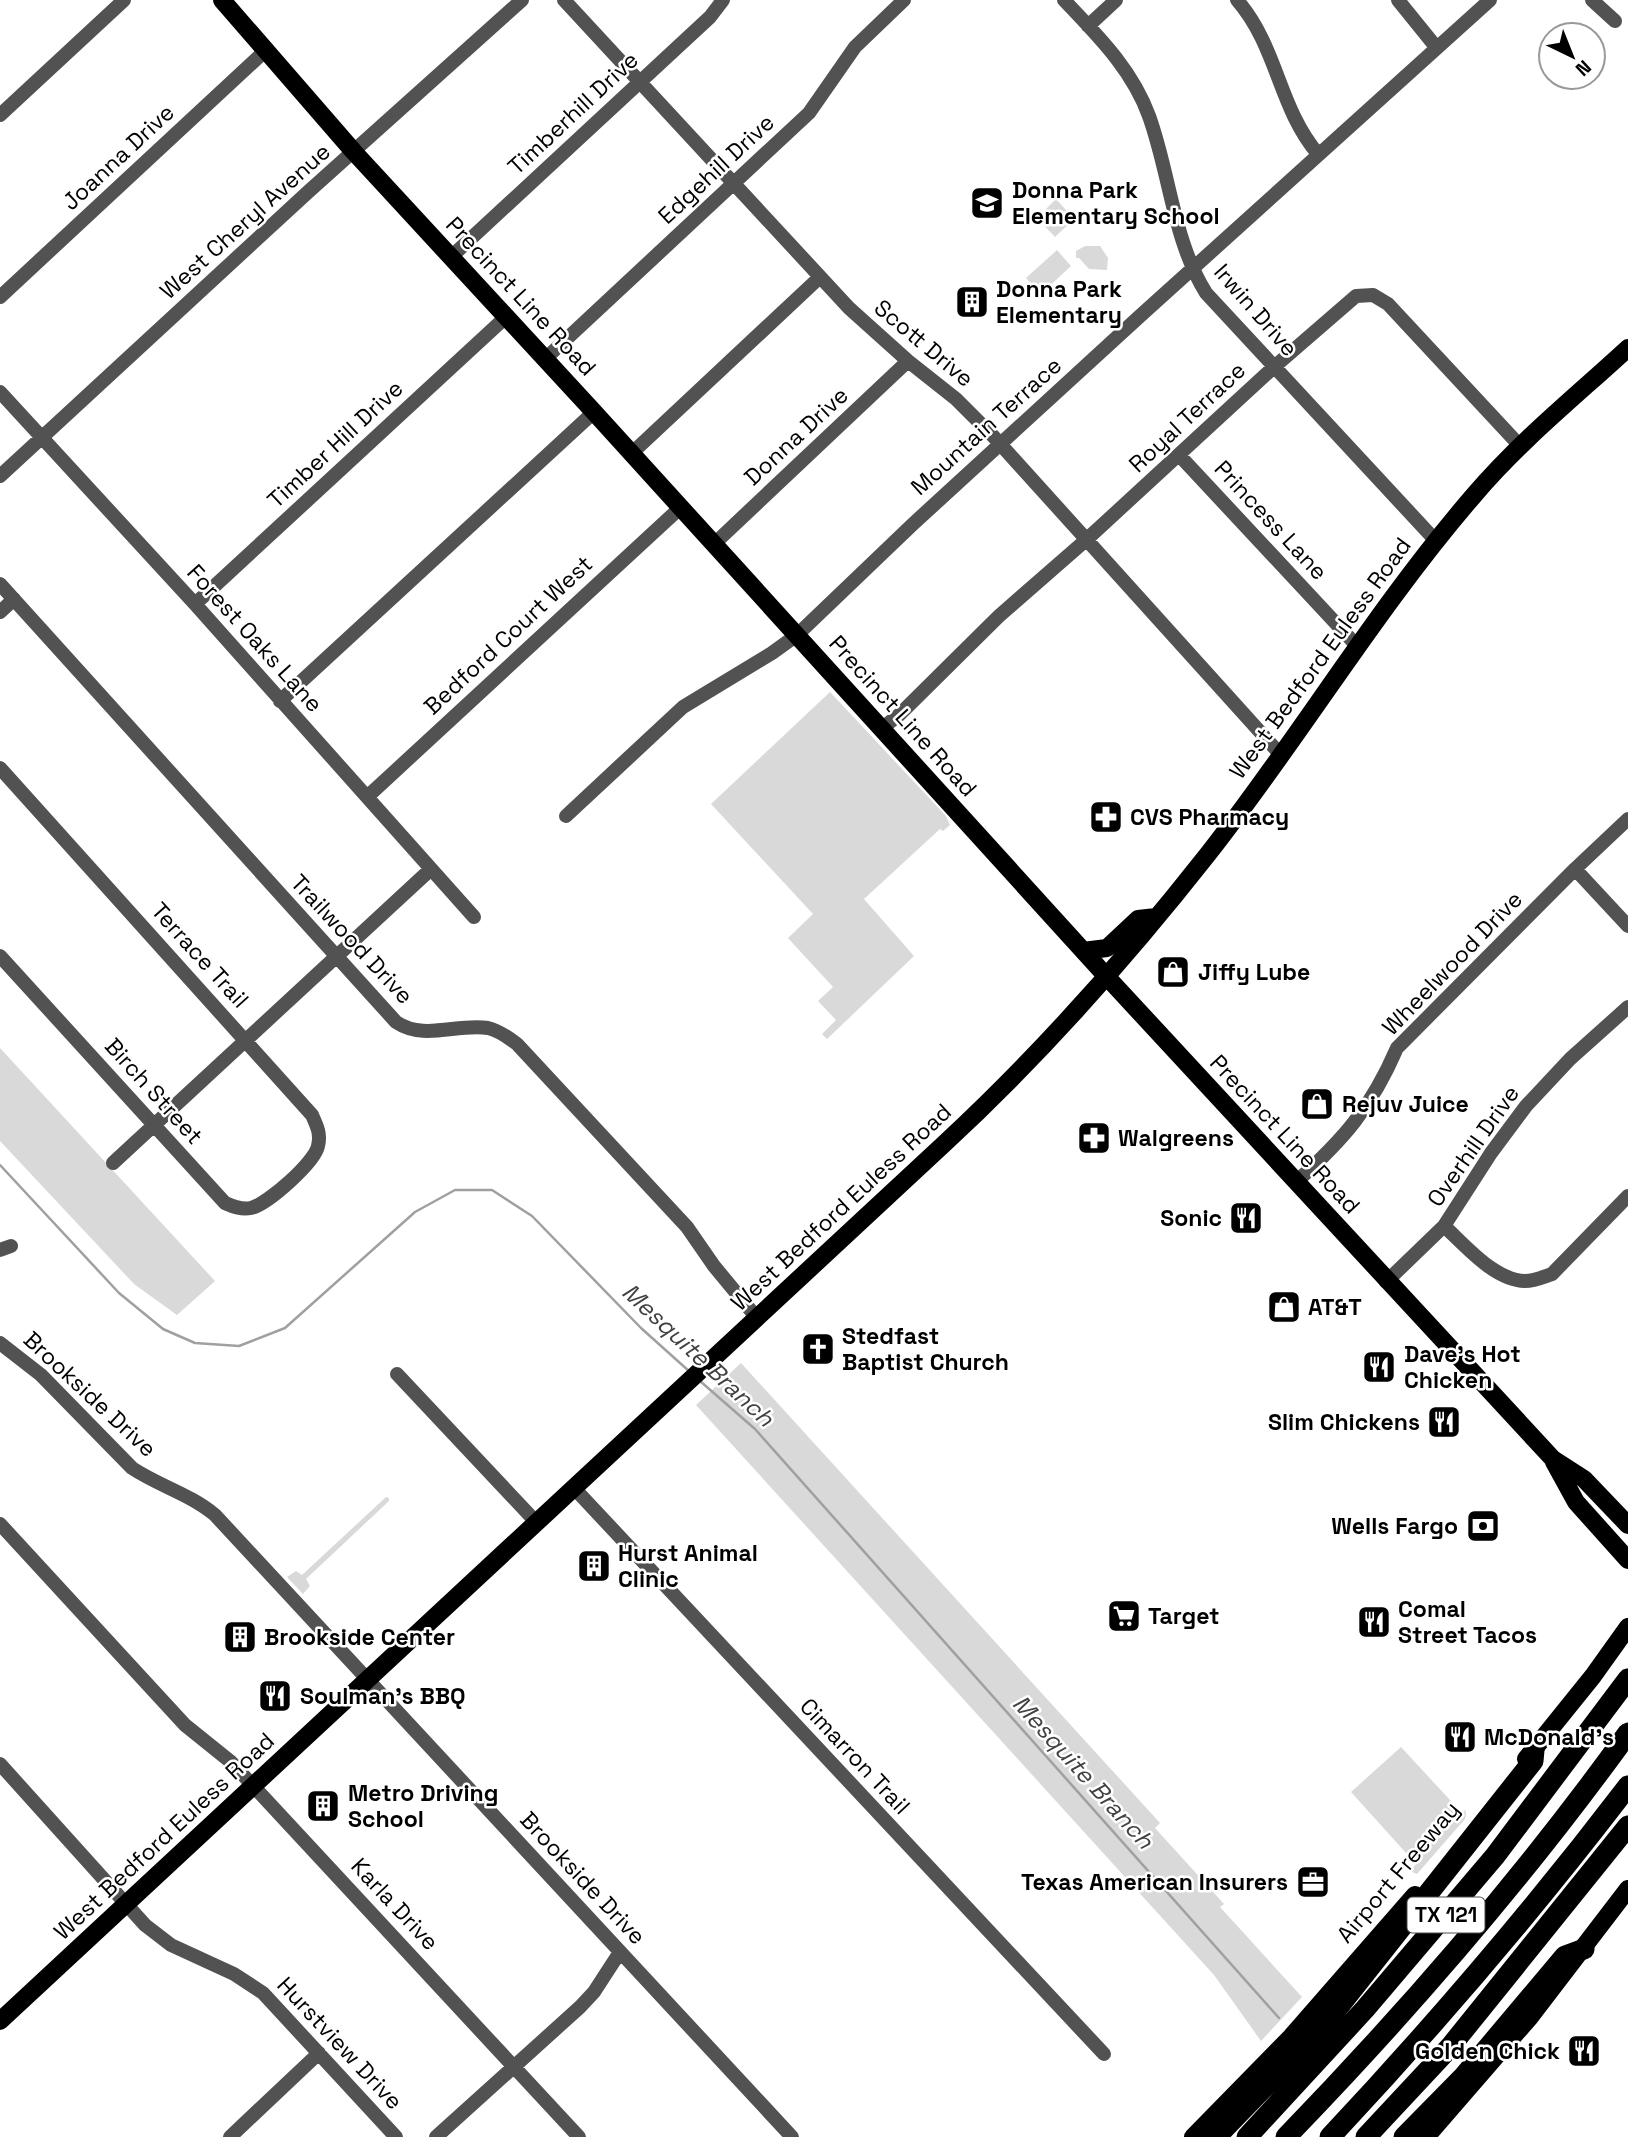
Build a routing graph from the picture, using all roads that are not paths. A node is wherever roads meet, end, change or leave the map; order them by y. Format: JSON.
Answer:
{"nodes":[{"id":1,"x":124,"y":0,"type":"edge"},
{"id":2,"x":222,"y":0,"type":"edge"},
{"id":3,"x":522,"y":0,"type":"edge"},
{"id":4,"x":564,"y":0,"type":"edge"},
{"id":5,"x":723,"y":0,"type":"edge"},
{"id":6,"x":904,"y":0,"type":"edge"},
{"id":7,"x":1064,"y":0,"type":"edge"},
{"id":8,"x":1116,"y":0,"type":"edge"},
{"id":9,"x":1237,"y":0,"type":"edge"},
{"id":10,"x":1398,"y":0,"type":"edge"},
{"id":11,"x":1490,"y":0,"type":"edge"},
{"id":12,"x":1592,"y":0,"type":"edge"},
{"id":13,"x":1615,"y":21,"type":"dead end"},
{"id":14,"x":1088,"y":26,"type":"junction"},
{"id":15,"x":1436,"y":47,"type":"junction"},
{"id":16,"x":267,"y":50,"type":"junction"},
{"id":17,"x":640,"y":82,"type":"junction"},
{"id":18,"x":0,"y":115,"type":"edge"},
{"id":19,"x":354,"y":152,"type":"junction"},
{"id":20,"x":1318,"y":154,"type":"junction"},
{"id":21,"x":734,"y":183,"type":"junction"},
{"id":22,"x":451,"y":257,"type":"junction"},
{"id":23,"x":1192,"y":268,"type":"junction"},
{"id":24,"x":820,"y":277,"type":"junction"},
{"id":25,"x":0,"y":298,"type":"edge"},
{"id":26,"x":506,"y":317,"type":"junction"},
{"id":27,"x":1628,"y":348,"type":"edge"},
{"id":28,"x":545,"y":359,"type":"junction"},
{"id":29,"x":908,"y":362,"type":"junction"},
{"id":30,"x":1274,"y":367,"type":"junction"},
{"id":31,"x":0,"y":392,"type":"edge"},
{"id":32,"x":594,"y":412,"type":"junction"},
{"id":33,"x":43,"y":438,"type":"junction"},
{"id":34,"x":1001,"y":445,"type":"junction"},
{"id":35,"x":1521,"y":447,"type":"junction"},
{"id":36,"x":632,"y":453,"type":"junction"},
{"id":37,"x":1179,"y":455,"type":"junction"},
{"id":38,"x":0,"y":476,"type":"edge"},
{"id":39,"x":681,"y":507,"type":"junction"},
{"id":40,"x":1086,"y":540,"type":"junction"},
{"id":41,"x":1436,"y":541,"type":"junction"},
{"id":42,"x":714,"y":544,"type":"junction"},
{"id":43,"x":0,"y":584,"type":"edge"},
{"id":44,"x":14,"y":599,"type":"junction"},
{"id":45,"x":195,"y":604,"type":"junction"},
{"id":46,"x":0,"y":612,"type":"edge"},
{"id":47,"x":797,"y":635,"type":"junction"},
{"id":48,"x":1358,"y":647,"type":"junction"},
{"id":49,"x":280,"y":701,"type":"junction"},
{"id":50,"x":881,"y":729,"type":"junction"},
{"id":51,"x":1280,"y":754,"type":"junction"},
{"id":52,"x":0,"y":768,"type":"edge"},
{"id":53,"x":367,"y":797,"type":"junction"},
{"id":54,"x":566,"y":816,"type":"dead end"},
{"id":55,"x":1628,"y":819,"type":"edge"},
{"id":56,"x":431,"y":869,"type":"junction"},
{"id":57,"x":1575,"y":869,"type":"junction"},
{"id":58,"x":1156,"y":916,"type":"junction"},
{"id":59,"x":474,"y":917,"type":"dead end"},
{"id":60,"x":1628,"y":926,"type":"edge"},
{"id":61,"x":1083,"y":951,"type":"junction"},
{"id":62,"x":0,"y":956,"type":"edge"},
{"id":63,"x":336,"y":956,"type":"junction"},
{"id":64,"x":1107,"y":977,"type":"junction"},
{"id":65,"x":1628,"y":1007,"type":"edge"},
{"id":66,"x":245,"y":1039,"type":"junction"},
{"id":67,"x":153,"y":1125,"type":"junction"},
{"id":68,"x":113,"y":1163,"type":"dead end"},
{"id":69,"x":289,"y":1181,"type":"joint"},
{"id":70,"x":1296,"y":1182,"type":"junction"},
{"id":71,"x":1628,"y":1196,"type":"edge"},
{"id":72,"x":1444,"y":1227,"type":"junction"},
{"id":73,"x":1386,"y":1282,"type":"junction"},
{"id":74,"x":757,"y":1318,"type":"junction"},
{"id":75,"x":0,"y":1343,"type":"edge"},
{"id":76,"x":397,"y":1374,"type":"dead end"},
{"id":77,"x":1552,"y":1459,"type":"junction"},
{"id":78,"x":574,"y":1488,"type":"junction"},
{"id":79,"x":537,"y":1523,"type":"junction"},
{"id":80,"x":0,"y":1524,"type":"edge"},
{"id":81,"x":1628,"y":1525,"type":"edge"},
{"id":82,"x":1628,"y":1560,"type":"edge"},
{"id":83,"x":1628,"y":1627,"type":"edge"},
{"id":84,"x":1620,"y":1645,"type":"edge"},
{"id":85,"x":1628,"y":1679,"type":"edge"},
{"id":86,"x":368,"y":1680,"type":"junction"},
{"id":87,"x":1628,"y":1733,"type":"edge"},
{"id":88,"x":1534,"y":1750,"type":"junction"},
{"id":89,"x":0,"y":1764,"type":"edge"},
{"id":90,"x":254,"y":1786,"type":"junction"},
{"id":91,"x":1628,"y":1786,"type":"edge"},
{"id":92,"x":1628,"y":1826,"type":"edge"},
{"id":93,"x":1628,"y":1845,"type":"edge"},
{"id":94,"x":1628,"y":1889,"type":"edge"},
{"id":95,"x":127,"y":1904,"type":"junction"},
{"id":96,"x":1584,"y":1949,"type":"junction"},
{"id":97,"x":620,"y":1952,"type":"junction"},
{"id":98,"x":1501,"y":1987,"type":"junction"},
{"id":99,"x":0,"y":2021,"type":"edge"},
{"id":100,"x":319,"y":2053,"type":"junction"},
{"id":101,"x":1104,"y":2054,"type":"dead end"},
{"id":102,"x":514,"y":2067,"type":"junction"},
{"id":103,"x":230,"y":2137,"type":"edge"},
{"id":104,"x":396,"y":2137,"type":"edge"},
{"id":105,"x":436,"y":2137,"type":"edge"},
{"id":106,"x":579,"y":2137,"type":"edge"},
{"id":107,"x":792,"y":2137,"type":"edge"},
{"id":108,"x":1193,"y":2137,"type":"edge"},
{"id":109,"x":1216,"y":2137,"type":"edge"},
{"id":110,"x":1248,"y":2137,"type":"edge"},
{"id":111,"x":1286,"y":2137,"type":"edge"},
{"id":112,"x":1330,"y":2137,"type":"edge"},
{"id":113,"x":1366,"y":2137,"type":"edge"},
{"id":114,"x":1404,"y":2137,"type":"edge"},
{"id":115,"x":1426,"y":2137,"type":"edge"}],
"edges":[{"from":1,"to":18,"type":"street"},
{"from":2,"to":16,"type":"main road","name":"Precinct Line Road"},
{"from":3,"to":19,"type":"street","name":"West Cheryl Avenue"},
{"from":4,"to":17,"type":"street","name":"Scott Drive"},
{"from":5,"to":17,"type":"street","name":"Timberhill Drive"},
{"from":6,"to":21,"type":"street","name":"Edgehill Drive"},
{"from":7,"to":14,"type":"street","name":"Irwin Drive"},
{"from":8,"to":14,"type":"street"},
{"from":9,"to":20,"type":"street"},
{"from":10,"to":15,"type":"street"},
{"from":11,"to":15,"type":"street","name":"Mountain Terrace"},
{"from":12,"to":13,"type":"street"},
{"from":14,"to":23,"type":"street","name":"Irwin Drive"},
{"from":15,"to":20,"type":"street","name":"Mountain Terrace"},
{"from":16,"to":19,"type":"main road","name":"Precinct Line Road"},
{"from":16,"to":25,"type":"street","name":"Joanna Drive"},
{"from":17,"to":21,"type":"street","name":"Scott Drive"},
{"from":17,"to":22,"type":"street","name":"Timberhill Drive"},
{"from":19,"to":22,"type":"main road","name":"Precinct Line Road"},
{"from":19,"to":33,"type":"street","name":"West Cheryl Avenue"},
{"from":20,"to":23,"type":"street","name":"Mountain Terrace"},
{"from":21,"to":24,"type":"street","name":"Scott Drive"},
{"from":21,"to":28,"type":"street","name":"Edgehill Drive"},
{"from":22,"to":26,"type":"main road","name":"Precinct Line Road"},
{"from":23,"to":30,"type":"street","name":"Irwin Drive"},
{"from":23,"to":34,"type":"street","name":"Mountain Terrace"},
{"from":24,"to":29,"type":"street","name":"Scott Drive"},
{"from":24,"to":36,"type":"street"},
{"from":26,"to":28,"type":"main road","name":"Precinct Line Road"},
{"from":26,"to":45,"type":"street","name":"Timber Hill Drive"},
{"from":27,"to":35,"type":"main road","name":"West Bedford Euless Road"},
{"from":28,"to":32,"type":"main road","name":"Precinct Line Road"},
{"from":29,"to":34,"type":"street","name":"Scott Drive"},
{"from":29,"to":42,"type":"street","name":"Donna Drive"},
{"from":30,"to":35,"type":"street","name":"Royal Terrace"},
{"from":30,"to":37,"type":"street","name":"Royal Terrace"},
{"from":30,"to":41,"type":"street","name":"Irwin Drive"},
{"from":31,"to":33,"type":"street","name":"Forest Oaks Lane"},
{"from":32,"to":36,"type":"main road","name":"Precinct Line Road"},
{"from":32,"to":49,"type":"street"},
{"from":33,"to":38,"type":"street","name":"West Cheryl Avenue"},
{"from":33,"to":45,"type":"street","name":"Forest Oaks Lane"},
{"from":34,"to":40,"type":"street","name":"Scott Drive"},
{"from":34,"to":47,"type":"street","name":"Mountain Terrace"},
{"from":35,"to":41,"type":"main road","name":"West Bedford Euless Road"},
{"from":36,"to":39,"type":"main road","name":"Precinct Line Road"},
{"from":37,"to":40,"type":"street","name":"Royal Terrace"},
{"from":37,"to":48,"type":"street","name":"Princess Lane"},
{"from":39,"to":42,"type":"main road","name":"Precinct Line Road"},
{"from":39,"to":53,"type":"street","name":"Bedford Court West"},
{"from":40,"to":50,"type":"street","name":"Royal Terrace"},
{"from":40,"to":51,"type":"street","name":"Scott Drive"},
{"from":41,"to":48,"type":"main road","name":"West Bedford Euless Road"},
{"from":42,"to":47,"type":"main road","name":"Precinct Line Road"},
{"from":43,"to":44,"type":"street","name":"Trailwood Drive"},
{"from":44,"to":46,"type":"street"},
{"from":44,"to":63,"type":"street","name":"Trailwood Drive"},
{"from":45,"to":49,"type":"street","name":"Forest Oaks Lane"},
{"from":47,"to":50,"type":"main road","name":"Precinct Line Road"},
{"from":47,"to":54,"type":"street","name":"Mountain Terrace"},
{"from":48,"to":51,"type":"main road","name":"West Bedford Euless Road"},
{"from":49,"to":53,"type":"street","name":"Forest Oaks Lane"},
{"from":50,"to":61,"type":"main road","name":"Precinct Line Road"},
{"from":51,"to":58,"type":"main road","name":"West Bedford Euless Road"},
{"from":52,"to":66,"type":"street","name":"Terrace Trail"},
{"from":53,"to":56,"type":"street","name":"Forest Oaks Lane"},
{"from":55,"to":57,"type":"street","name":"Wheelwood Drive"},
{"from":56,"to":59,"type":"street","name":"Forest Oaks Lane"},
{"from":56,"to":63,"type":"street"},
{"from":57,"to":60,"type":"street"},
{"from":57,"to":70,"type":"street","name":"Wheelwood Drive"},
{"from":58,"to":61,"type":"main road"},
{"from":58,"to":64,"type":"main road","name":"West Bedford Euless Road"},
{"from":61,"to":64,"type":"main road","name":"Precinct Line Road"},
{"from":62,"to":67,"type":"street","name":"Birch Street"},
{"from":63,"to":66,"type":"street"},
{"from":63,"to":74,"type":"street","name":"Trailwood Drive"},
{"from":64,"to":70,"type":"main road","name":"Precinct Line Road"},
{"from":64,"to":74,"type":"main road","name":"West Bedford Euless Road"},
{"from":65,"to":72,"type":"street","name":"Overhill Drive"},
{"from":66,"to":67,"type":"street"},
{"from":66,"to":69,"type":"street","name":"Terrace Trail"},
{"from":67,"to":68,"type":"street"},
{"from":67,"to":69,"type":"street","name":"Birch Street"},
{"from":70,"to":73,"type":"main road","name":"Precinct Line Road"},
{"from":71,"to":72,"type":"street"},
{"from":72,"to":73,"type":"street","name":"Overhill Drive"},
{"from":73,"to":77,"type":"main road","name":"Precinct Line Road"},
{"from":74,"to":78,"type":"main road","name":"West Bedford Euless Road"},
{"from":75,"to":86,"type":"street","name":"Brookside Drive"},
{"from":76,"to":79,"type":"street"},
{"from":77,"to":81,"type":"main road","name":"Precinct Line Road"},
{"from":77,"to":82,"type":"main road","name":"Precinct Line Road"},
{"from":78,"to":79,"type":"main road","name":"West Bedford Euless Road"},
{"from":78,"to":101,"type":"street","name":"Cimarron Trail"},
{"from":79,"to":86,"type":"main road","name":"West Bedford Euless Road"},
{"from":80,"to":90,"type":"street","name":"Karla Drive"},
{"from":83,"to":84,"type":"main road","name":"Airport Freeway"},
{"from":84,"to":88,"type":"main road","name":"Airport Freeway"},
{"from":85,"to":110,"type":"highway","number":"TX 121"},
{"from":86,"to":90,"type":"main road","name":"West Bedford Euless Road"},
{"from":86,"to":97,"type":"street","name":"Brookside Drive"},
{"from":87,"to":111,"type":"highway"},
{"from":88,"to":108,"type":"main road","name":"Airport Freeway"},
{"from":88,"to":109,"type":"highway"},
{"from":89,"to":95,"type":"street","name":"Hurstview Drive"},
{"from":90,"to":95,"type":"main road","name":"West Bedford Euless Road"},
{"from":90,"to":102,"type":"street","name":"Karla Drive"},
{"from":91,"to":112,"type":"highway"},
{"from":92,"to":98,"type":"highway"},
{"from":93,"to":98,"type":"highway"},
{"from":94,"to":96,"type":"main road"},
{"from":95,"to":99,"type":"main road","name":"West Bedford Euless Road"},
{"from":95,"to":100,"type":"street","name":"Hurstview Drive"},
{"from":96,"to":114,"type":"highway"},
{"from":96,"to":115,"type":"main road"},
{"from":97,"to":102,"type":"street"},
{"from":97,"to":107,"type":"street","name":"Brookside Drive"},
{"from":98,"to":113,"type":"highway"},
{"from":100,"to":103,"type":"street"},
{"from":100,"to":104,"type":"street","name":"Hurstview Drive"},
{"from":102,"to":105,"type":"street"},
{"from":102,"to":106,"type":"street","name":"Karla Drive"}]}
